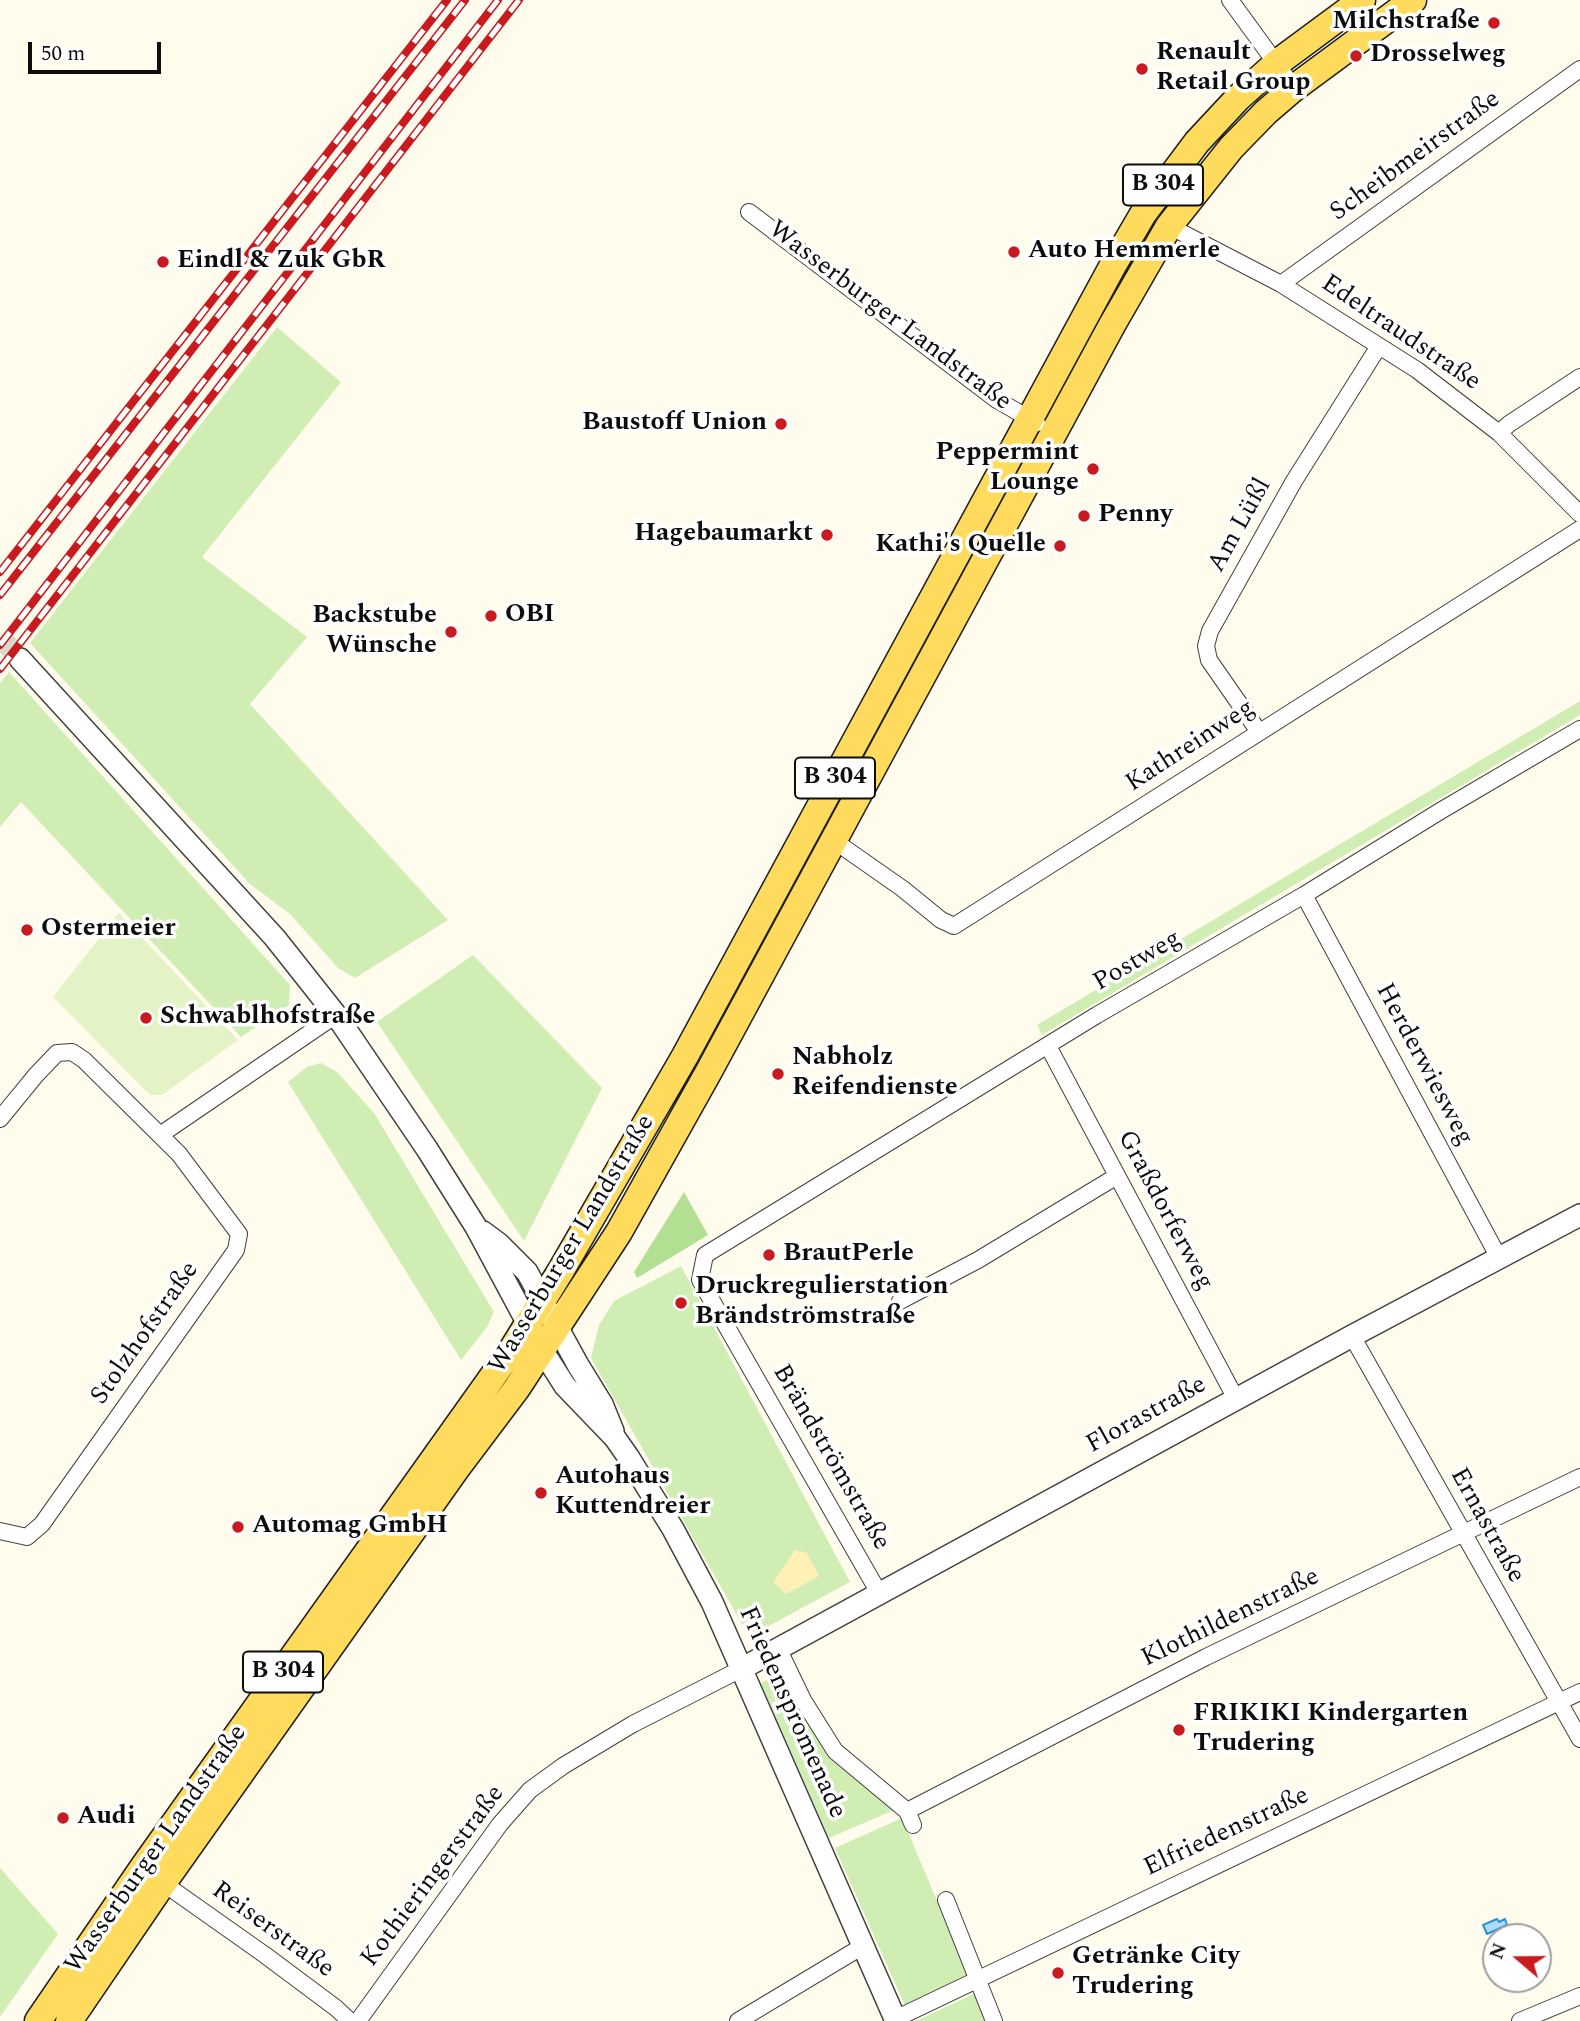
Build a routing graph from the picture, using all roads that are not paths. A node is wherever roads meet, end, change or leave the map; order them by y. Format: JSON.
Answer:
{"nodes":[{"id":1,"x":1230,"y":0,"type":"edge"},
{"id":2,"x":1362,"y":0,"type":"edge"},
{"id":3,"x":1413,"y":0,"type":"edge"},
{"id":4,"x":1277,"y":63,"type":"junction"},
{"id":5,"x":1580,"y":69,"type":"edge"},
{"id":6,"x":1294,"y":88,"type":"junction"},
{"id":7,"x":749,"y":212,"type":"dead end"},
{"id":8,"x":1169,"y":226,"type":"junction"},
{"id":9,"x":1281,"y":284,"type":"junction"},
{"id":10,"x":1380,"y":346,"type":"junction"},
{"id":11,"x":1580,"y":377,"type":"edge"},
{"id":12,"x":1030,"y":420,"type":"junction"},
{"id":13,"x":1055,"y":432,"type":"junction"},
{"id":14,"x":1499,"y":433,"type":"junction"},
{"id":15,"x":1580,"y":514,"type":"edge"},
{"id":16,"x":1580,"y":529,"type":"edge"},
{"id":17,"x":20,"y":659,"type":"tunnel mouth"},
{"id":18,"x":1580,"y":729,"type":"edge"},
{"id":19,"x":1259,"y":732,"type":"junction"},
{"id":20,"x":833,"y":840,"type":"junction"},
{"id":21,"x":1304,"y":895,"type":"junction"},
{"id":22,"x":336,"y":1015,"type":"junction"},
{"id":23,"x":1048,"y":1046,"type":"junction"},
{"id":24,"x":0,"y":1119,"type":"edge"},
{"id":25,"x":160,"y":1135,"type":"junction"},
{"id":26,"x":1117,"y":1176,"type":"junction"},
{"id":27,"x":1580,"y":1214,"type":"edge"},
{"id":28,"x":476,"y":1227,"type":"junction"},
{"id":29,"x":724,"y":1243,"type":"joint"},
{"id":30,"x":1499,"y":1258,"type":"junction"},
{"id":31,"x":544,"y":1299,"type":"junction"},
{"id":32,"x":900,"y":1301,"type":"dead end"},
{"id":33,"x":529,"y":1323,"type":"junction"},
{"id":34,"x":558,"y":1326,"type":"junction"},
{"id":35,"x":1352,"y":1336,"type":"junction"},
{"id":36,"x":542,"y":1350,"type":"junction"},
{"id":37,"x":1236,"y":1399,"type":"junction"},
{"id":38,"x":615,"y":1438,"type":"junction"},
{"id":39,"x":1580,"y":1477,"type":"edge"},
{"id":40,"x":0,"y":1531,"type":"edge"},
{"id":41,"x":1463,"y":1535,"type":"junction"},
{"id":42,"x":879,"y":1592,"type":"junction"},
{"id":43,"x":778,"y":1648,"type":"junction"},
{"id":44,"x":741,"y":1669,"type":"junction"},
{"id":45,"x":1580,"y":1692,"type":"edge"},
{"id":46,"x":1558,"y":1702,"type":"junction"},
{"id":47,"x":1580,"y":1739,"type":"edge"},
{"id":48,"x":910,"y":1818,"type":"joint"},
{"id":49,"x":163,"y":1882,"type":"junction"},
{"id":50,"x":946,"y":1900,"type":"dead end"},
{"id":51,"x":863,"y":1947,"type":"junction"},
{"id":52,"x":978,"y":1980,"type":"junction"},
{"id":53,"x":1580,"y":1996,"type":"edge"},
{"id":54,"x":895,"y":2020,"type":"edge"},
{"id":55,"x":38,"y":2021,"type":"edge"},
{"id":56,"x":68,"y":2021,"type":"edge"},
{"id":57,"x":349,"y":2021,"type":"edge"},
{"id":58,"x":358,"y":2021,"type":"edge"},
{"id":59,"x":738,"y":2021,"type":"edge"},
{"id":60,"x":994,"y":2021,"type":"edge"},
{"id":61,"x":1520,"y":2021,"type":"edge"}],
"edges":[{"from":1,"to":4,"type":"street"},
{"from":2,"to":4,"type":"main road","name":"Wasserburger Landstraße","number":"B 304"},
{"from":3,"to":6,"type":"main road","name":"Wasserburger Landstraße","number":"B 304"},
{"from":4,"to":6,"type":"street"},
{"from":4,"to":12,"type":"main road","name":"Wasserburger Landstraße","number":"B 304"},
{"from":5,"to":9,"type":"street","name":"Scheibmeirstraße"},
{"from":6,"to":8,"type":"main road","name":"Wasserburger Landstraße","number":"B 304"},
{"from":7,"to":12,"type":"street","name":"Wasserburger Landstraße"},
{"from":8,"to":9,"type":"street","name":"Edeltraudstraße"},
{"from":8,"to":13,"type":"main road","name":"Wasserburger Landstraße","number":"B 304"},
{"from":9,"to":10,"type":"street","name":"Edeltraudstraße"},
{"from":10,"to":14,"type":"street","name":"Edeltraudstraße"},
{"from":10,"to":19,"type":"street","name":"Am Lüßl"},
{"from":11,"to":14,"type":"street"},
{"from":12,"to":13,"type":"street","name":"Wasserburger Landstraße"},
{"from":12,"to":31,"type":"main road","name":"Wasserburger Landstraße","number":"B 304"},
{"from":13,"to":20,"type":"main road","name":"Wasserburger Landstraße","number":"B 304"},
{"from":14,"to":15,"type":"street","name":"Edeltraudstraße"},
{"from":16,"to":19,"type":"street","name":"Kathreinweg"},
{"from":17,"to":22,"type":"street"},
{"from":18,"to":21,"type":"street","name":"Postweg"},
{"from":19,"to":20,"type":"street","name":"Kathreinweg"},
{"from":20,"to":34,"type":"main road","name":"Wasserburger Landstraße","number":"B 304"},
{"from":21,"to":23,"type":"street","name":"Postweg"},
{"from":21,"to":30,"type":"street","name":"Herderwiesweg"},
{"from":22,"to":25,"type":"street"},
{"from":22,"to":28,"type":"street"},
{"from":23,"to":26,"type":"street","name":"Graßdorferweg"},
{"from":23,"to":29,"type":"street","name":"Postweg"},
{"from":24,"to":25,"type":"street","name":"Stolzhofstraße"},
{"from":25,"to":40,"type":"street","name":"Stolzhofstraße"},
{"from":26,"to":32,"type":"street"},
{"from":26,"to":37,"type":"street","name":"Graßdorferweg"},
{"from":27,"to":30,"type":"street","name":"Florastraße"},
{"from":28,"to":31,"type":"street"},
{"from":28,"to":33,"type":"street"},
{"from":29,"to":42,"type":"street","name":"Brändströmstraße"},
{"from":30,"to":35,"type":"street","name":"Florastraße"},
{"from":31,"to":33,"type":"main road","name":"Wasserburger Landstraße","number":"B 304"},
{"from":31,"to":34,"type":"street","name":"Friedenspromenade"},
{"from":33,"to":36,"type":"street","name":"Friedenspromenade"},
{"from":33,"to":55,"type":"main road","name":"Wasserburger Landstraße","number":"B 304"},
{"from":34,"to":36,"type":"main road","name":"Wasserburger Landstraße","number":"B 304"},
{"from":34,"to":38,"type":"street","name":"Friedenspromenade"},
{"from":35,"to":37,"type":"street","name":"Florastraße"},
{"from":35,"to":41,"type":"street","name":"Ernastraße"},
{"from":36,"to":38,"type":"street","name":"Friedenspromenade"},
{"from":36,"to":49,"type":"main road","name":"Wasserburger Landstraße","number":"B 304"},
{"from":37,"to":42,"type":"street","name":"Florastraße"},
{"from":38,"to":44,"type":"street","name":"Friedenspromenade"},
{"from":39,"to":41,"type":"street","name":"Klothildenstraße"},
{"from":41,"to":46,"type":"street","name":"Ernastraße"},
{"from":41,"to":48,"type":"street","name":"Klothildenstraße"},
{"from":42,"to":43,"type":"street","name":"Florastraße"},
{"from":43,"to":44,"type":"street","name":"Florastraße"},
{"from":43,"to":48,"type":"street","name":"Friedenspromenade"},
{"from":44,"to":51,"type":"street","name":"Friedenspromenade"},
{"from":44,"to":58,"type":"street","name":"Kothieringerstraße"},
{"from":45,"to":46,"type":"street","name":"Elfriedenstraße"},
{"from":46,"to":47,"type":"street","name":"Ernastraße"},
{"from":46,"to":52,"type":"street","name":"Elfriedenstraße"},
{"from":49,"to":56,"type":"main road","name":"Wasserburger Landstraße","number":"B 304"},
{"from":49,"to":57,"type":"street","name":"Reiserstraße"},
{"from":50,"to":52,"type":"street"},
{"from":51,"to":54,"type":"street","name":"Friedenspromenade"},
{"from":51,"to":59,"type":"street"},
{"from":52,"to":54,"type":"street","name":"Elfriedenstraße"},
{"from":52,"to":60,"type":"street"},
{"from":53,"to":61,"type":"street"}]}
